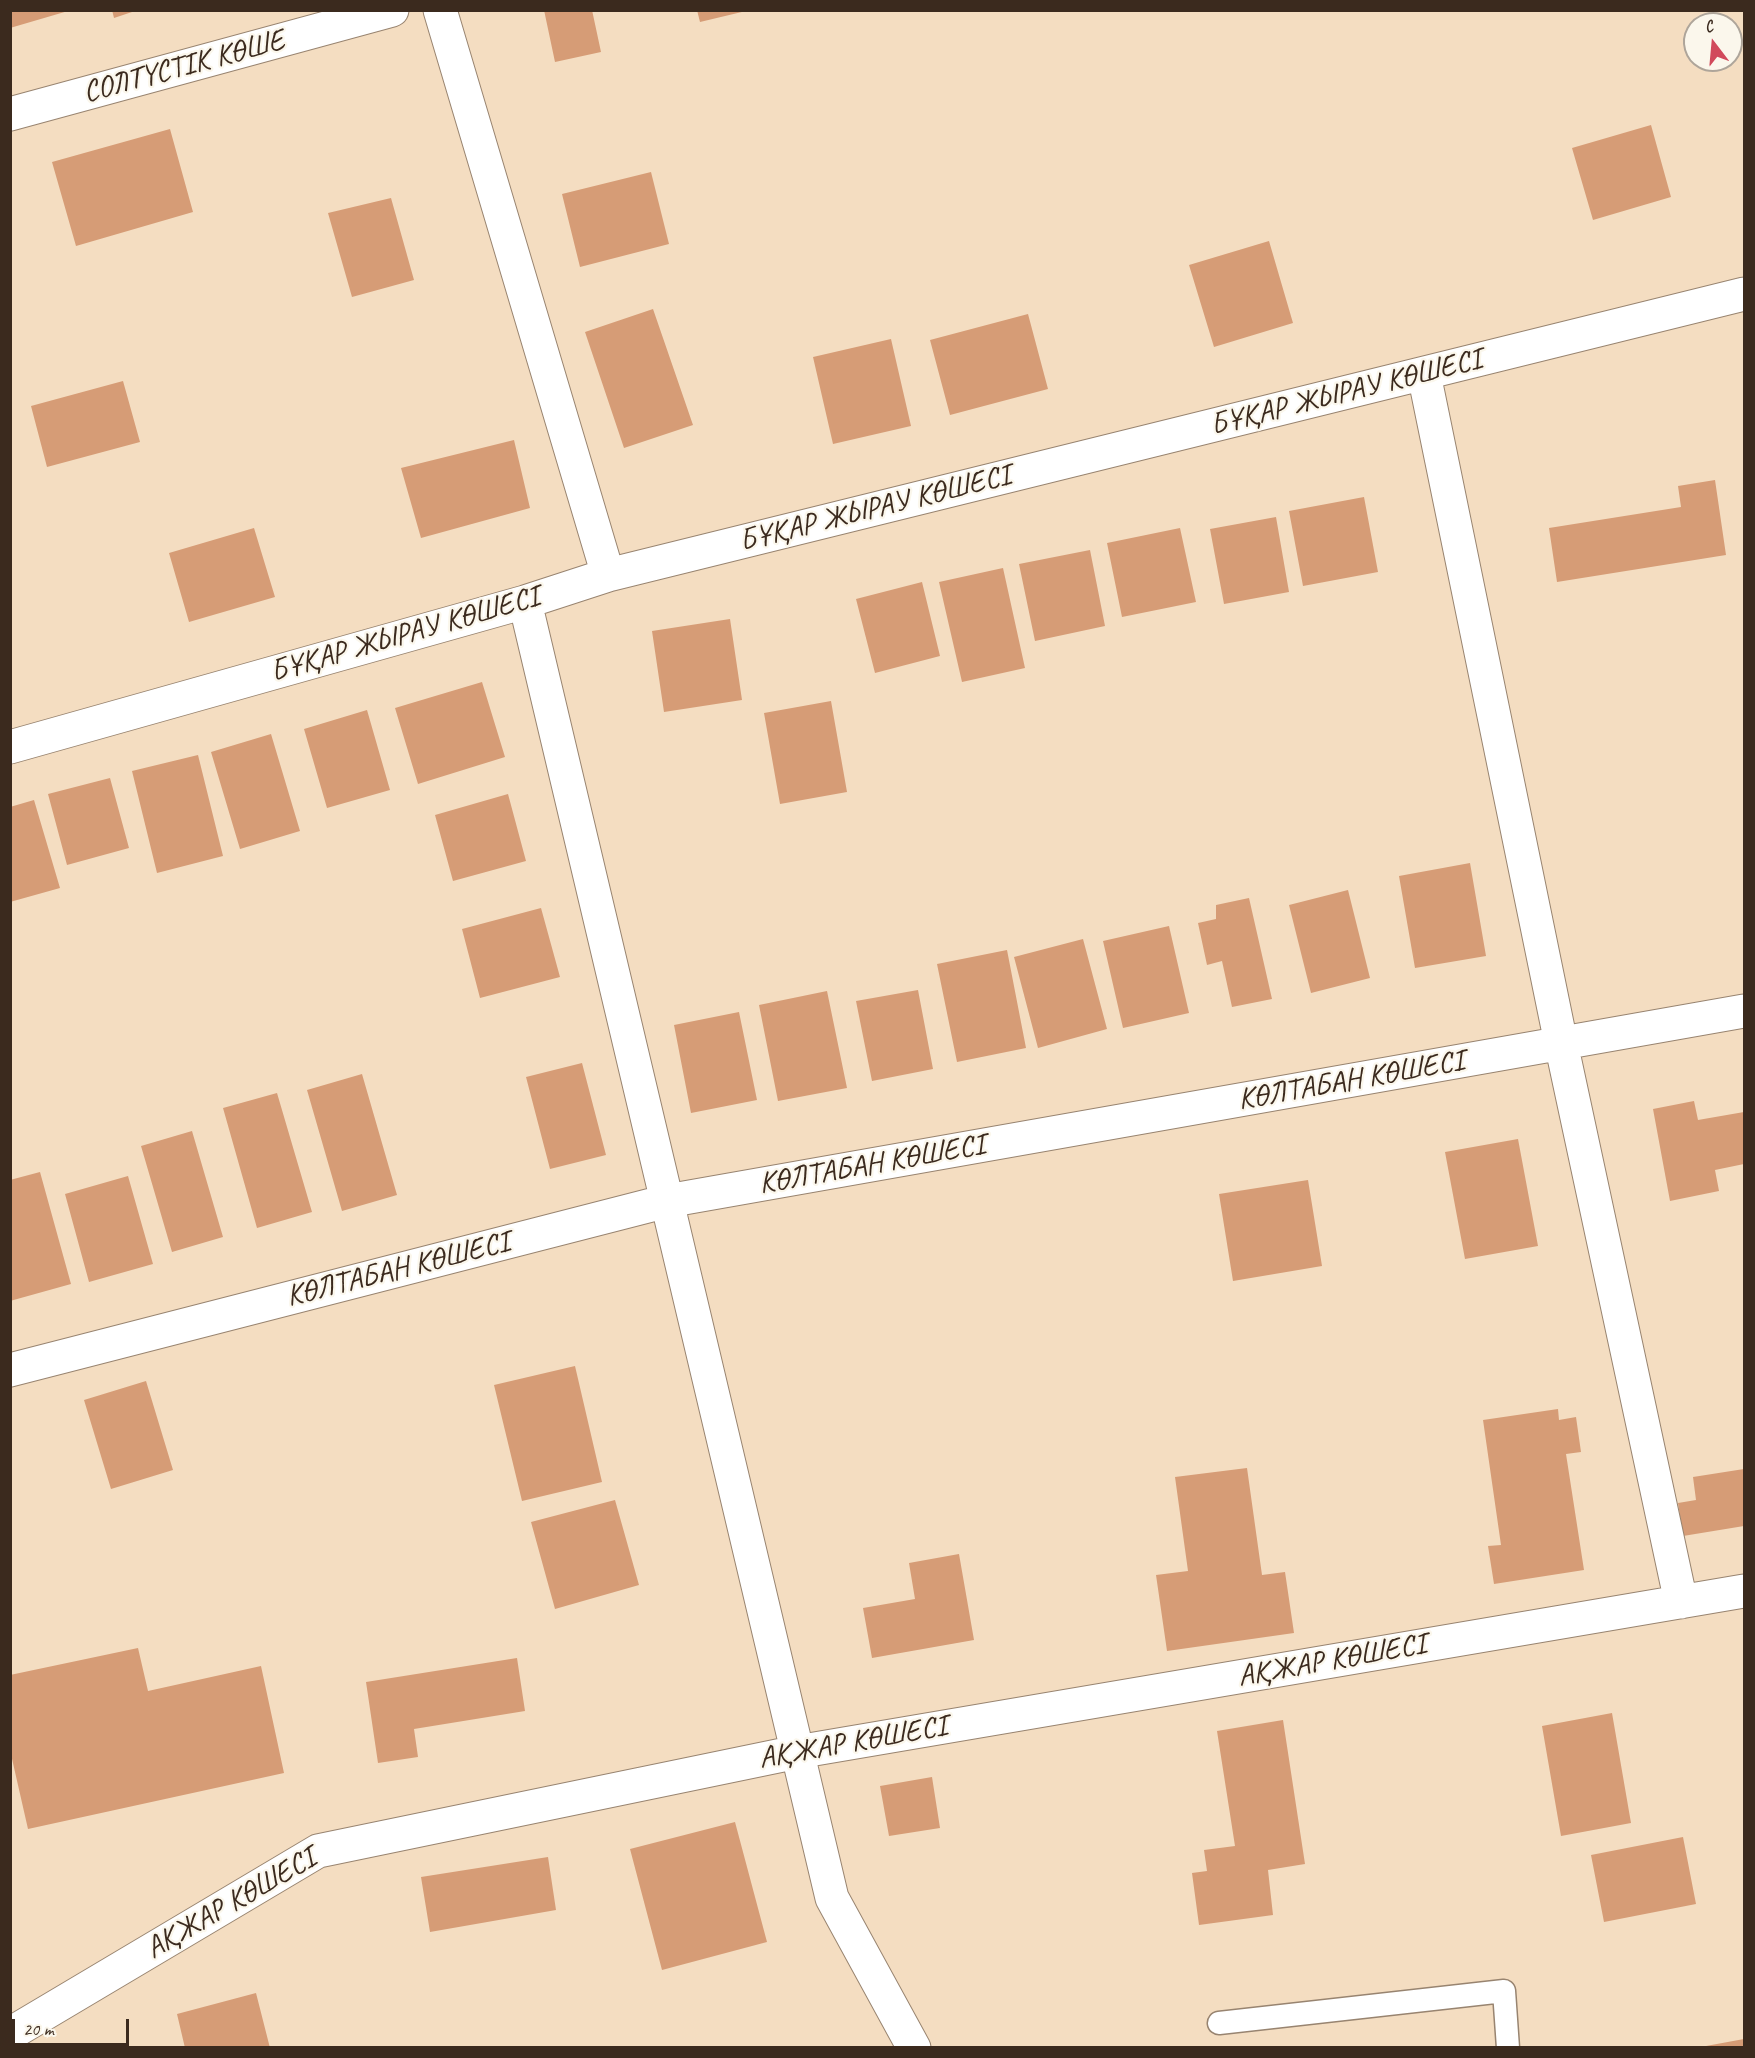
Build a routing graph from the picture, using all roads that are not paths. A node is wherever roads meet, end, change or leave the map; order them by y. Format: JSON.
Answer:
{"nodes":[{"id":1,"x":392,"y":10,"type":"edge"},
{"id":2,"x":440,"y":10,"type":"edge"},
{"id":3,"x":10,"y":114,"type":"edge"},
{"id":4,"x":1743,"y":303,"type":"edge"},
{"id":5,"x":1424,"y":374,"type":"junction"},
{"id":6,"x":608,"y":575,"type":"junction"},
{"id":7,"x":525,"y":602,"type":"junction"},
{"id":8,"x":10,"y":747,"type":"edge"},
{"id":9,"x":1744,"y":1011,"type":"edge"},
{"id":10,"x":1561,"y":1043,"type":"junction"},
{"id":11,"x":667,"y":1201,"type":"junction"},
{"id":12,"x":10,"y":1370,"type":"edge"},
{"id":13,"x":1744,"y":1591,"type":"edge"},
{"id":14,"x":1681,"y":1602,"type":"junction"},
{"id":15,"x":797,"y":1752,"type":"junction"},
{"id":16,"x":1219,"y":2023,"type":"dead end"},
{"id":17,"x":10,"y":2034,"type":"edge"},
{"id":18,"x":914,"y":2048,"type":"edge"},
{"id":19,"x":1508,"y":2048,"type":"edge"}],
"edges":[{"from":1,"to":3,"type":"street","name":"СОЛТҮСТІК КӨШЕ"},
{"from":2,"to":6,"type":"street"},
{"from":4,"to":5,"type":"street","name":"БҰҚАР ЖЫРАУ КӨШЕСІ"},
{"from":5,"to":6,"type":"street","name":"БҰҚАР ЖЫРАУ КӨШЕСІ"},
{"from":5,"to":10,"type":"street"},
{"from":6,"to":7,"type":"street","name":"БҰҚАР ЖЫРАУ КӨШЕСІ"},
{"from":7,"to":8,"type":"street","name":"БҰҚАР ЖЫРАУ КӨШЕСІ"},
{"from":7,"to":11,"type":"street"},
{"from":9,"to":10,"type":"street","name":"КӨЛТАБАН КӨШЕСІ"},
{"from":10,"to":11,"type":"street","name":"КӨЛТАБАН КӨШЕСІ"},
{"from":10,"to":14,"type":"street"},
{"from":11,"to":12,"type":"street","name":"КӨЛТАБАН КӨШЕСІ"},
{"from":11,"to":15,"type":"street"},
{"from":13,"to":14,"type":"street","name":"АҚЖАР КӨШЕСІ"},
{"from":14,"to":15,"type":"street","name":"АҚЖАР КӨШЕСІ"},
{"from":15,"to":17,"type":"street","name":"АҚЖАР КӨШЕСІ"},
{"from":15,"to":18,"type":"street"},
{"from":16,"to":19,"type":"lane"}]}
